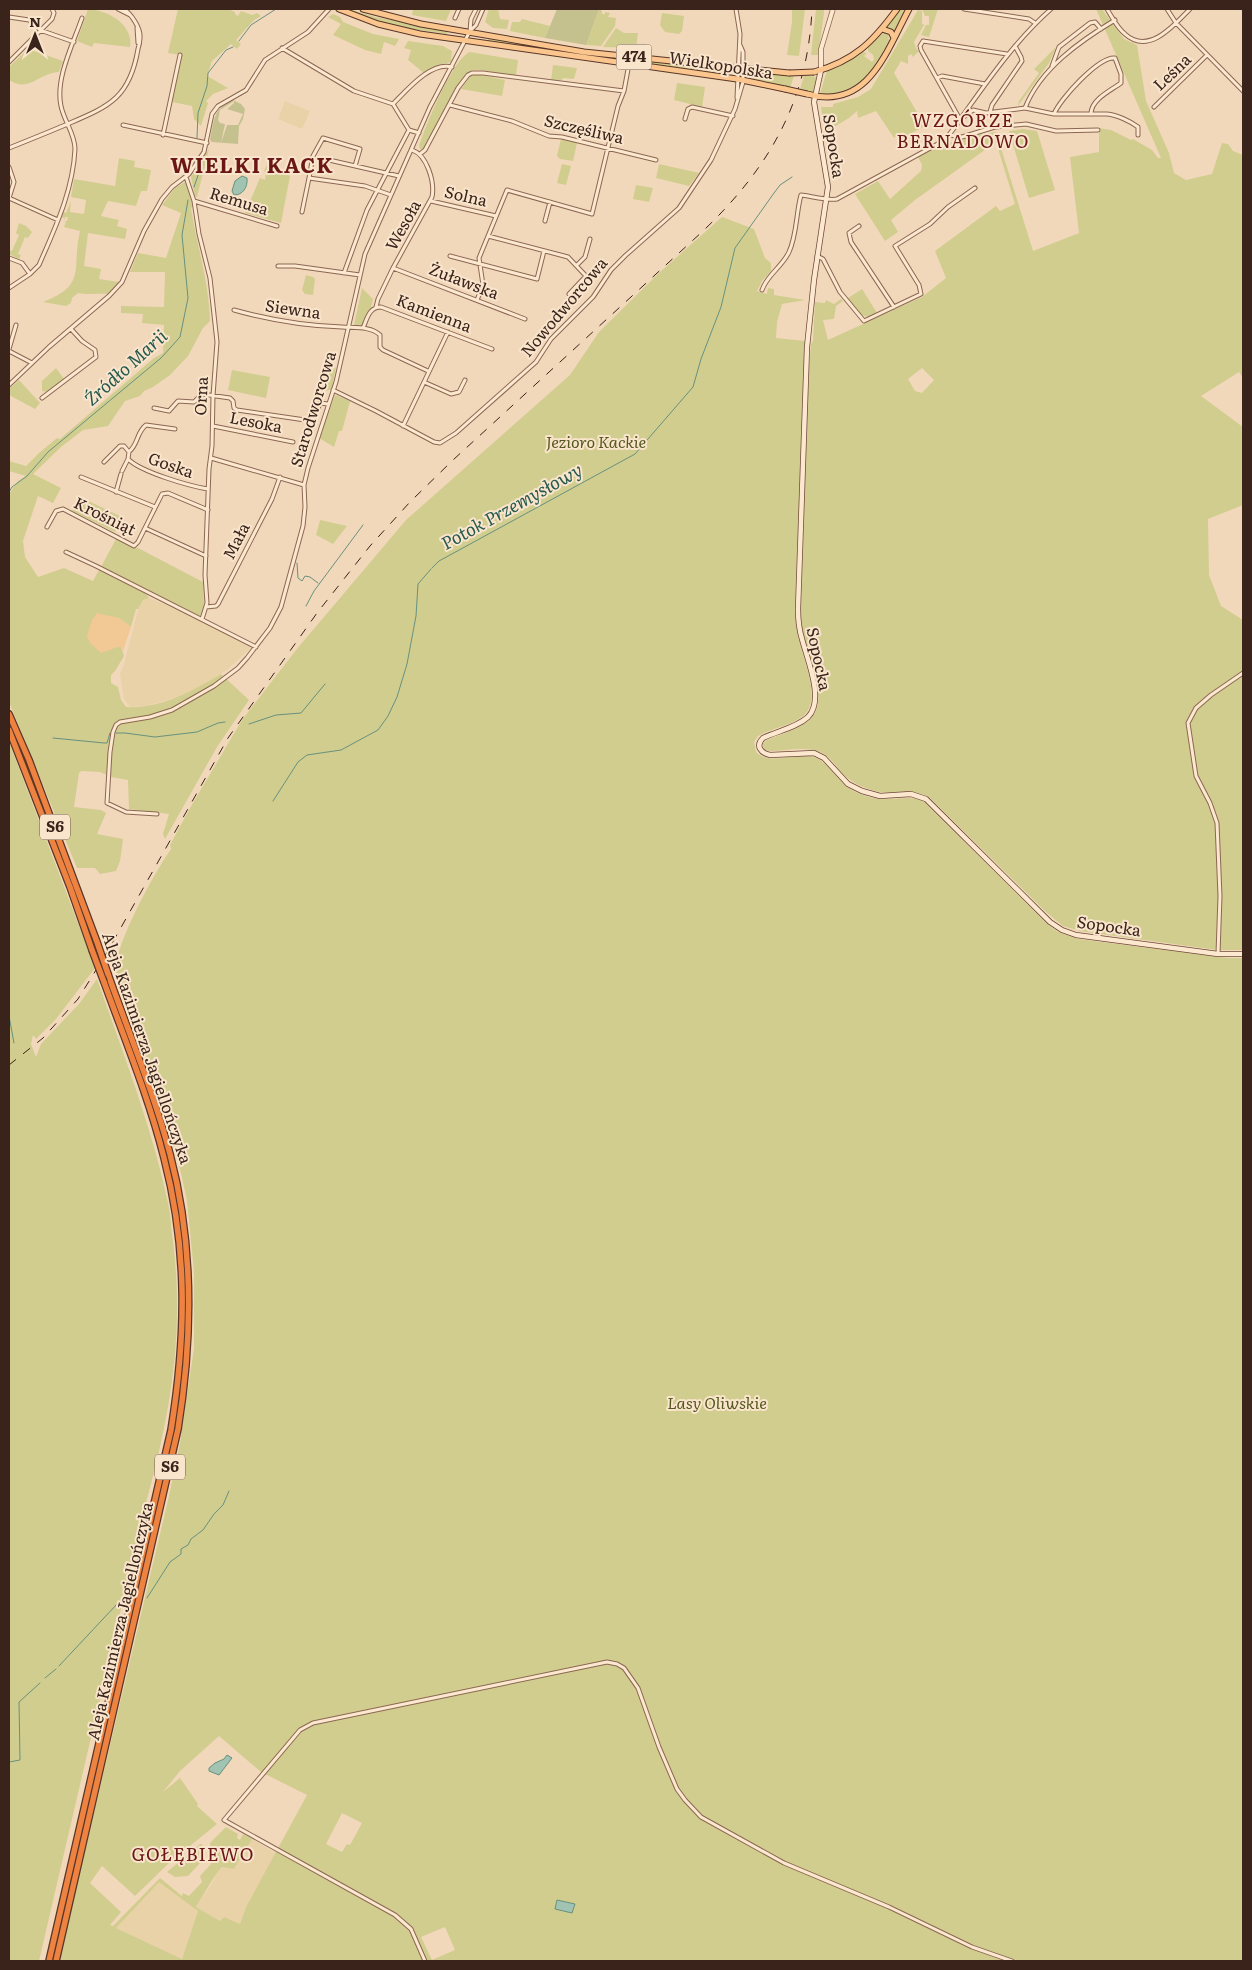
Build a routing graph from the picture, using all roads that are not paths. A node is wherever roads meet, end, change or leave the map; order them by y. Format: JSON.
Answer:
{"nodes":[{"id":1,"x":52,"y":9,"type":"edge"},
{"id":2,"x":118,"y":9,"type":"edge"},
{"id":3,"x":124,"y":9,"type":"edge"},
{"id":4,"x":329,"y":9,"type":"edge"},
{"id":5,"x":339,"y":9,"type":"edge"},
{"id":6,"x":363,"y":9,"type":"edge"},
{"id":7,"x":459,"y":9,"type":"edge"},
{"id":8,"x":476,"y":9,"type":"edge"},
{"id":9,"x":483,"y":9,"type":"edge"},
{"id":10,"x":736,"y":9,"type":"edge"},
{"id":11,"x":833,"y":9,"type":"edge"},
{"id":12,"x":897,"y":9,"type":"edge"},
{"id":13,"x":909,"y":9,"type":"edge"},
{"id":14,"x":964,"y":9,"type":"edge"},
{"id":15,"x":1051,"y":9,"type":"edge"},
{"id":16,"x":1107,"y":9,"type":"edge"},
{"id":17,"x":1167,"y":9,"type":"edge"},
{"id":18,"x":1190,"y":9,"type":"edge"},
{"id":19,"x":9,"y":16,"type":"edge"},
{"id":20,"x":131,"y":16,"type":"junction"},
{"id":21,"x":82,"y":18,"type":"dead end"},
{"id":22,"x":455,"y":18,"type":"dead end"},
{"id":23,"x":1114,"y":20,"type":"junction"},
{"id":24,"x":1035,"y":23,"type":"junction"},
{"id":25,"x":1176,"y":23,"type":"junction"},
{"id":26,"x":882,"y":29,"type":"junction"},
{"id":27,"x":1101,"y":29,"type":"junction"},
{"id":28,"x":40,"y":30,"type":"junction"},
{"id":29,"x":470,"y":32,"type":"junction"},
{"id":30,"x":894,"y":38,"type":"junction"},
{"id":31,"x":465,"y":40,"type":"junction"},
{"id":32,"x":74,"y":42,"type":"junction"},
{"id":33,"x":1014,"y":46,"type":"junction"},
{"id":34,"x":282,"y":48,"type":"junction"},
{"id":35,"x":1007,"y":54,"type":"junction"},
{"id":36,"x":180,"y":55,"type":"dead end"},
{"id":37,"x":1207,"y":55,"type":"junction"},
{"id":38,"x":9,"y":61,"type":"edge"},
{"id":39,"x":629,"y":64,"type":"junction"},
{"id":40,"x":452,"y":66,"type":"junction"},
{"id":41,"x":1052,"y":66,"type":"junction"},
{"id":42,"x":740,"y":68,"type":"junction"},
{"id":43,"x":820,"y":70,"type":"junction"},
{"id":44,"x":937,"y":78,"type":"junction"},
{"id":45,"x":740,"y":79,"type":"junction"},
{"id":46,"x":986,"y":84,"type":"junction"},
{"id":47,"x":1243,"y":90,"type":"edge"},
{"id":48,"x":624,"y":91,"type":"junction"},
{"id":49,"x":815,"y":97,"type":"junction"},
{"id":50,"x":393,"y":104,"type":"junction"},
{"id":51,"x":450,"y":106,"type":"junction"},
{"id":52,"x":1154,"y":107,"type":"dead end"},
{"id":53,"x":1026,"y":108,"type":"junction"},
{"id":54,"x":990,"y":112,"type":"junction"},
{"id":55,"x":1054,"y":114,"type":"junction"},
{"id":56,"x":1092,"y":114,"type":"junction"},
{"id":57,"x":733,"y":116,"type":"junction"},
{"id":58,"x":961,"y":119,"type":"junction"},
{"id":59,"x":685,"y":120,"type":"dead end"},
{"id":60,"x":67,"y":124,"type":"junction"},
{"id":61,"x":123,"y":125,"type":"dead end"},
{"id":62,"x":409,"y":130,"type":"junction"},
{"id":63,"x":1098,"y":130,"type":"dead end"},
{"id":64,"x":419,"y":133,"type":"junction"},
{"id":65,"x":163,"y":135,"type":"junction"},
{"id":66,"x":950,"y":135,"type":"junction"},
{"id":67,"x":1138,"y":135,"type":"dead end"},
{"id":68,"x":207,"y":143,"type":"junction"},
{"id":69,"x":608,"y":147,"type":"junction"},
{"id":70,"x":9,"y":148,"type":"edge"},
{"id":71,"x":412,"y":150,"type":"junction"},
{"id":72,"x":420,"y":154,"type":"junction"},
{"id":73,"x":329,"y":160,"type":"dead end"},
{"id":74,"x":656,"y":160,"type":"dead end"},
{"id":75,"x":356,"y":166,"type":"junction"},
{"id":76,"x":9,"y":167,"type":"edge"},
{"id":77,"x":387,"y":174,"type":"junction"},
{"id":78,"x":399,"y":176,"type":"junction"},
{"id":79,"x":186,"y":177,"type":"junction"},
{"id":80,"x":308,"y":178,"type":"junction"},
{"id":81,"x":975,"y":188,"type":"dead end"},
{"id":82,"x":378,"y":190,"type":"junction"},
{"id":83,"x":391,"y":195,"type":"junction"},
{"id":84,"x":9,"y":199,"type":"edge"},
{"id":85,"x":826,"y":199,"type":"junction"},
{"id":86,"x":431,"y":200,"type":"junction"},
{"id":87,"x":194,"y":201,"type":"junction"},
{"id":88,"x":550,"y":202,"type":"junction"},
{"id":89,"x":302,"y":212,"type":"dead end"},
{"id":90,"x":496,"y":216,"type":"junction"},
{"id":91,"x":58,"y":220,"type":"junction"},
{"id":92,"x":545,"y":221,"type":"dead end"},
{"id":93,"x":276,"y":226,"type":"dead end"},
{"id":94,"x":859,"y":226,"type":"dead end"},
{"id":95,"x":488,"y":236,"type":"junction"},
{"id":96,"x":590,"y":239,"type":"dead end"},
{"id":97,"x":544,"y":250,"type":"junction"},
{"id":98,"x":450,"y":256,"type":"dead end"},
{"id":99,"x":817,"y":256,"type":"junction"},
{"id":100,"x":9,"y":258,"type":"edge"},
{"id":101,"x":479,"y":263,"type":"junction"},
{"id":102,"x":577,"y":265,"type":"junction"},
{"id":103,"x":278,"y":266,"type":"dead end"},
{"id":104,"x":393,"y":268,"type":"junction"},
{"id":105,"x":344,"y":273,"type":"junction"},
{"id":106,"x":30,"y":274,"type":"junction"},
{"id":107,"x":360,"y":275,"type":"junction"},
{"id":108,"x":9,"y":288,"type":"edge"},
{"id":109,"x":762,"y":290,"type":"dead end"},
{"id":110,"x":569,"y":294,"type":"dead end"},
{"id":111,"x":477,"y":300,"type":"junction"},
{"id":112,"x":376,"y":307,"type":"junction"},
{"id":113,"x":894,"y":308,"type":"junction"},
{"id":114,"x":234,"y":310,"type":"dead end"},
{"id":115,"x":525,"y":319,"type":"dead end"},
{"id":116,"x":16,"y":325,"type":"dead end"},
{"id":117,"x":349,"y":327,"type":"junction"},
{"id":118,"x":363,"y":328,"type":"junction"},
{"id":119,"x":71,"y":329,"type":"junction"},
{"id":120,"x":448,"y":332,"type":"junction"},
{"id":121,"x":492,"y":349,"type":"dead end"},
{"id":122,"x":9,"y":350,"type":"edge"},
{"id":123,"x":32,"y":363,"type":"junction"},
{"id":124,"x":428,"y":371,"type":"junction"},
{"id":125,"x":465,"y":380,"type":"dead end"},
{"id":126,"x":424,"y":382,"type":"junction"},
{"id":127,"x":9,"y":385,"type":"edge"},
{"id":128,"x":333,"y":390,"type":"junction"},
{"id":129,"x":213,"y":396,"type":"junction"},
{"id":130,"x":42,"y":398,"type":"dead end"},
{"id":131,"x":328,"y":404,"type":"junction"},
{"id":132,"x":154,"y":408,"type":"dead end"},
{"id":133,"x":213,"y":426,"type":"junction"},
{"id":134,"x":402,"y":426,"type":"junction"},
{"id":135,"x":175,"y":429,"type":"dead end"},
{"id":136,"x":294,"y":442,"type":"dead end"},
{"id":137,"x":129,"y":452,"type":"junction"},
{"id":138,"x":211,"y":458,"type":"junction"},
{"id":139,"x":128,"y":460,"type":"junction"},
{"id":140,"x":104,"y":462,"type":"dead end"},
{"id":141,"x":82,"y":477,"type":"dead end"},
{"id":142,"x":280,"y":477,"type":"junction"},
{"id":143,"x":304,"y":485,"type":"junction"},
{"id":144,"x":208,"y":488,"type":"junction"},
{"id":145,"x":116,"y":492,"type":"junction"},
{"id":146,"x":155,"y":507,"type":"junction"},
{"id":147,"x":208,"y":510,"type":"junction"},
{"id":148,"x":47,"y":527,"type":"dead end"},
{"id":149,"x":145,"y":528,"type":"junction"},
{"id":150,"x":66,"y":552,"type":"dead end"},
{"id":151,"x":206,"y":556,"type":"junction"},
{"id":152,"x":206,"y":607,"type":"junction"},
{"id":153,"x":202,"y":619,"type":"junction"},
{"id":154,"x":256,"y":647,"type":"junction"},
{"id":155,"x":1243,"y":673,"type":"edge"},
{"id":156,"x":9,"y":714,"type":"edge"},
{"id":157,"x":9,"y":730,"type":"edge"},
{"id":158,"x":157,"y":814,"type":"dead end"},
{"id":159,"x":1218,"y":954,"type":"junction"},
{"id":160,"x":1243,"y":954,"type":"edge"},
{"id":161,"x":49,"y":1961,"type":"edge"},
{"id":162,"x":56,"y":1961,"type":"edge"},
{"id":163,"x":425,"y":1961,"type":"edge"},
{"id":164,"x":1012,"y":1961,"type":"edge"}],
"edges":[{"from":1,"to":28,"type":"street"},
{"from":2,"to":20,"type":"street"},
{"from":3,"to":20,"type":"street"},
{"from":4,"to":34,"type":"street"},
{"from":5,"to":31,"type":"main road","name":"Wielkopolska","number":"474"},
{"from":6,"to":29,"type":"main road","name":"Wielkopolska","number":"474"},
{"from":7,"to":22,"type":"street"},
{"from":8,"to":29,"type":"street"},
{"from":9,"to":29,"type":"street","name":"Starodworcowa"},
{"from":10,"to":42,"type":"street","name":"Nowodworcowa"},
{"from":11,"to":43,"type":"street"},
{"from":12,"to":26,"type":"main road","name":"Wielkopolska","number":"474"},
{"from":13,"to":30,"type":"main road","name":"Wielkopolska","number":"474"},
{"from":14,"to":24,"type":"street"},
{"from":15,"to":24,"type":"street"},
{"from":16,"to":23,"type":"street"},
{"from":17,"to":25,"type":"street","name":"Leśna"},
{"from":18,"to":25,"type":"street"},
{"from":19,"to":28,"type":"street"},
{"from":20,"to":60,"type":"street"},
{"from":21,"to":32,"type":"street"},
{"from":23,"to":25,"type":"street"},
{"from":23,"to":27,"type":"street"},
{"from":24,"to":33,"type":"street"},
{"from":25,"to":37,"type":"street","name":"Leśna"},
{"from":26,"to":30,"type":"main road"},
{"from":26,"to":43,"type":"main road","name":"Wielkopolska","number":"474"},
{"from":27,"to":41,"type":"street"},
{"from":27,"to":41,"type":"street"},
{"from":28,"to":32,"type":"street"},
{"from":28,"to":38,"type":"street"},
{"from":29,"to":31,"type":"street","name":"Starodworcowa"},
{"from":29,"to":42,"type":"main road","name":"Wielkopolska","number":"474"},
{"from":30,"to":49,"type":"main road","name":"Wielkopolska","number":"474"},
{"from":31,"to":39,"type":"main road","name":"Wielkopolska","number":"474"},
{"from":31,"to":40,"type":"street","name":"Starodworcowa"},
{"from":32,"to":60,"type":"street"},
{"from":33,"to":35,"type":"street"},
{"from":33,"to":54,"type":"street"},
{"from":34,"to":50,"type":"street"},
{"from":34,"to":68,"type":"street"},
{"from":35,"to":44,"type":"street"},
{"from":35,"to":46,"type":"street"},
{"from":36,"to":65,"type":"street"},
{"from":37,"to":47,"type":"street","name":"Leśna"},
{"from":37,"to":52,"type":"street","name":"Leśna"},
{"from":39,"to":45,"type":"main road","name":"Wielkopolska","number":"474"},
{"from":39,"to":48,"type":"street"},
{"from":40,"to":50,"type":"street"},
{"from":40,"to":64,"type":"street","name":"Starodworcowa"},
{"from":41,"to":53,"type":"street"},
{"from":42,"to":43,"type":"main road","name":"Wielkopolska","number":"474","bridge":true},
{"from":42,"to":45,"type":"street","name":"Nowodworcowa"},
{"from":43,"to":49,"type":"main road","name":"Sopocka"},
{"from":44,"to":46,"type":"street"},
{"from":44,"to":58,"type":"street"},
{"from":45,"to":49,"type":"main road","name":"Wielkopolska","number":"474","bridge":true},
{"from":45,"to":57,"type":"street","name":"Nowodworcowa"},
{"from":46,"to":58,"type":"street"},
{"from":48,"to":51,"type":"street"},
{"from":48,"to":69,"type":"street"},
{"from":49,"to":85,"type":"main road","name":"Sopocka"},
{"from":50,"to":62,"type":"street"},
{"from":51,"to":69,"type":"street","name":"Szczęśliwa"},
{"from":51,"to":72,"type":"street"},
{"from":53,"to":54,"type":"street"},
{"from":53,"to":55,"type":"street"},
{"from":54,"to":58,"type":"street"},
{"from":55,"to":56,"type":"street"},
{"from":55,"to":56,"type":"street"},
{"from":56,"to":67,"type":"street"},
{"from":57,"to":59,"type":"street"},
{"from":57,"to":134,"type":"street","name":"Nowodworcowa"},
{"from":58,"to":66,"type":"street"},
{"from":60,"to":70,"type":"street"},
{"from":60,"to":91,"type":"street"},
{"from":61,"to":65,"type":"street"},
{"from":62,"to":64,"type":"street"},
{"from":62,"to":77,"type":"street"},
{"from":63,"to":66,"type":"street"},
{"from":64,"to":71,"type":"street","name":"Starodworcowa"},
{"from":65,"to":68,"type":"street"},
{"from":66,"to":85,"type":"street"},
{"from":68,"to":79,"type":"street"},
{"from":69,"to":74,"type":"street","name":"Szczęśliwa"},
{"from":69,"to":88,"type":"street"},
{"from":71,"to":72,"type":"street"},
{"from":71,"to":78,"type":"street","name":"Starodworcowa"},
{"from":72,"to":86,"type":"street","name":"Wesoła"},
{"from":73,"to":75,"type":"street"},
{"from":75,"to":77,"type":"street"},
{"from":75,"to":80,"type":"street"},
{"from":76,"to":84,"type":"street"},
{"from":77,"to":78,"type":"street"},
{"from":77,"to":82,"type":"street"},
{"from":78,"to":83,"type":"street","name":"Starodworcowa"},
{"from":79,"to":87,"type":"street","name":"Orna"},
{"from":79,"to":119,"type":"street"},
{"from":80,"to":82,"type":"street"},
{"from":80,"to":89,"type":"street"},
{"from":81,"to":113,"type":"street"},
{"from":82,"to":83,"type":"street"},
{"from":82,"to":105,"type":"street"},
{"from":83,"to":107,"type":"street","name":"Starodworcowa"},
{"from":84,"to":91,"type":"street"},
{"from":85,"to":99,"type":"main road","name":"Sopocka"},
{"from":85,"to":109,"type":"street"},
{"from":86,"to":90,"type":"street","name":"Solna"},
{"from":86,"to":104,"type":"street","name":"Wesoła"},
{"from":87,"to":93,"type":"street","name":"Remusa"},
{"from":87,"to":129,"type":"street","name":"Orna"},
{"from":88,"to":90,"type":"street","name":"Solna"},
{"from":88,"to":92,"type":"street"},
{"from":90,"to":95,"type":"street","name":"Solna"},
{"from":91,"to":106,"type":"street"},
{"from":94,"to":113,"type":"street"},
{"from":95,"to":97,"type":"street"},
{"from":95,"to":101,"type":"street","name":"Solna"},
{"from":96,"to":102,"type":"street"},
{"from":97,"to":101,"type":"street"},
{"from":97,"to":102,"type":"street"},
{"from":98,"to":101,"type":"street"},
{"from":99,"to":113,"type":"street"},
{"from":99,"to":159,"type":"main road","name":"Sopocka"},
{"from":100,"to":106,"type":"street"},
{"from":101,"to":111,"type":"street","name":"Solna"},
{"from":102,"to":110,"type":"street"},
{"from":103,"to":105,"type":"street"},
{"from":104,"to":111,"type":"street","name":"Żuławska"},
{"from":104,"to":112,"type":"street","name":"Wesoła"},
{"from":105,"to":107,"type":"street"},
{"from":106,"to":108,"type":"street"},
{"from":107,"to":117,"type":"street","name":"Starodworcowa"},
{"from":111,"to":115,"type":"street","name":"Żuławska"},
{"from":112,"to":118,"type":"street","name":"Kamienna"},
{"from":112,"to":120,"type":"street","name":"Kamienna"},
{"from":114,"to":117,"type":"street","name":"Siewna"},
{"from":116,"to":122,"type":"street"},
{"from":117,"to":118,"type":"street"},
{"from":117,"to":128,"type":"street","name":"Starodworcowa"},
{"from":118,"to":124,"type":"street"},
{"from":119,"to":123,"type":"street"},
{"from":119,"to":130,"type":"street"},
{"from":120,"to":121,"type":"street","name":"Kamienna"},
{"from":120,"to":124,"type":"street"},
{"from":122,"to":123,"type":"street"},
{"from":123,"to":127,"type":"street"},
{"from":124,"to":126,"type":"street"},
{"from":125,"to":126,"type":"street"},
{"from":126,"to":134,"type":"street"},
{"from":128,"to":131,"type":"street","name":"Starodworcowa"},
{"from":128,"to":134,"type":"street","name":"Nowodworcowa"},
{"from":129,"to":131,"type":"street"},
{"from":129,"to":132,"type":"street"},
{"from":129,"to":133,"type":"street","name":"Orna"},
{"from":131,"to":143,"type":"street","name":"Starodworcowa"},
{"from":133,"to":136,"type":"street","name":"Lesoka"},
{"from":133,"to":138,"type":"street","name":"Orna"},
{"from":135,"to":137,"type":"street","name":"Goska"},
{"from":137,"to":139,"type":"street","name":"Goska"},
{"from":137,"to":140,"type":"street","name":"Goska"},
{"from":138,"to":142,"type":"street"},
{"from":138,"to":144,"type":"street","name":"Orna"},
{"from":139,"to":144,"type":"street","name":"Goska"},
{"from":139,"to":145,"type":"street","name":"Goska"},
{"from":141,"to":145,"type":"street"},
{"from":142,"to":143,"type":"street"},
{"from":142,"to":152,"type":"street","name":"Mała"},
{"from":143,"to":154,"type":"street","name":"Starodworcowa"},
{"from":144,"to":147,"type":"street","name":"Orna"},
{"from":145,"to":146,"type":"street"},
{"from":146,"to":147,"type":"street"},
{"from":146,"to":149,"type":"street"},
{"from":147,"to":151,"type":"street","name":"Orna"},
{"from":148,"to":149,"type":"street","name":"Krośniąt"},
{"from":149,"to":151,"type":"street","name":"Krośniąt"},
{"from":150,"to":153,"type":"street"},
{"from":151,"to":152,"type":"street","name":"Orna"},
{"from":152,"to":153,"type":"street","name":"Orna"},
{"from":153,"to":154,"type":"street"},
{"from":154,"to":158,"type":"street"},
{"from":155,"to":159,"type":"street"},
{"from":156,"to":162,"type":"highway","name":"Aleja Kazimierza Jagiellończyka","number":"S6","bridge":true},
{"from":157,"to":161,"type":"highway","name":"Aleja Kazimierza Jagiellończyka","number":"S6","bridge":true},
{"from":159,"to":160,"type":"main road","name":"Sopocka"},
{"from":163,"to":164,"type":"street"}]}
